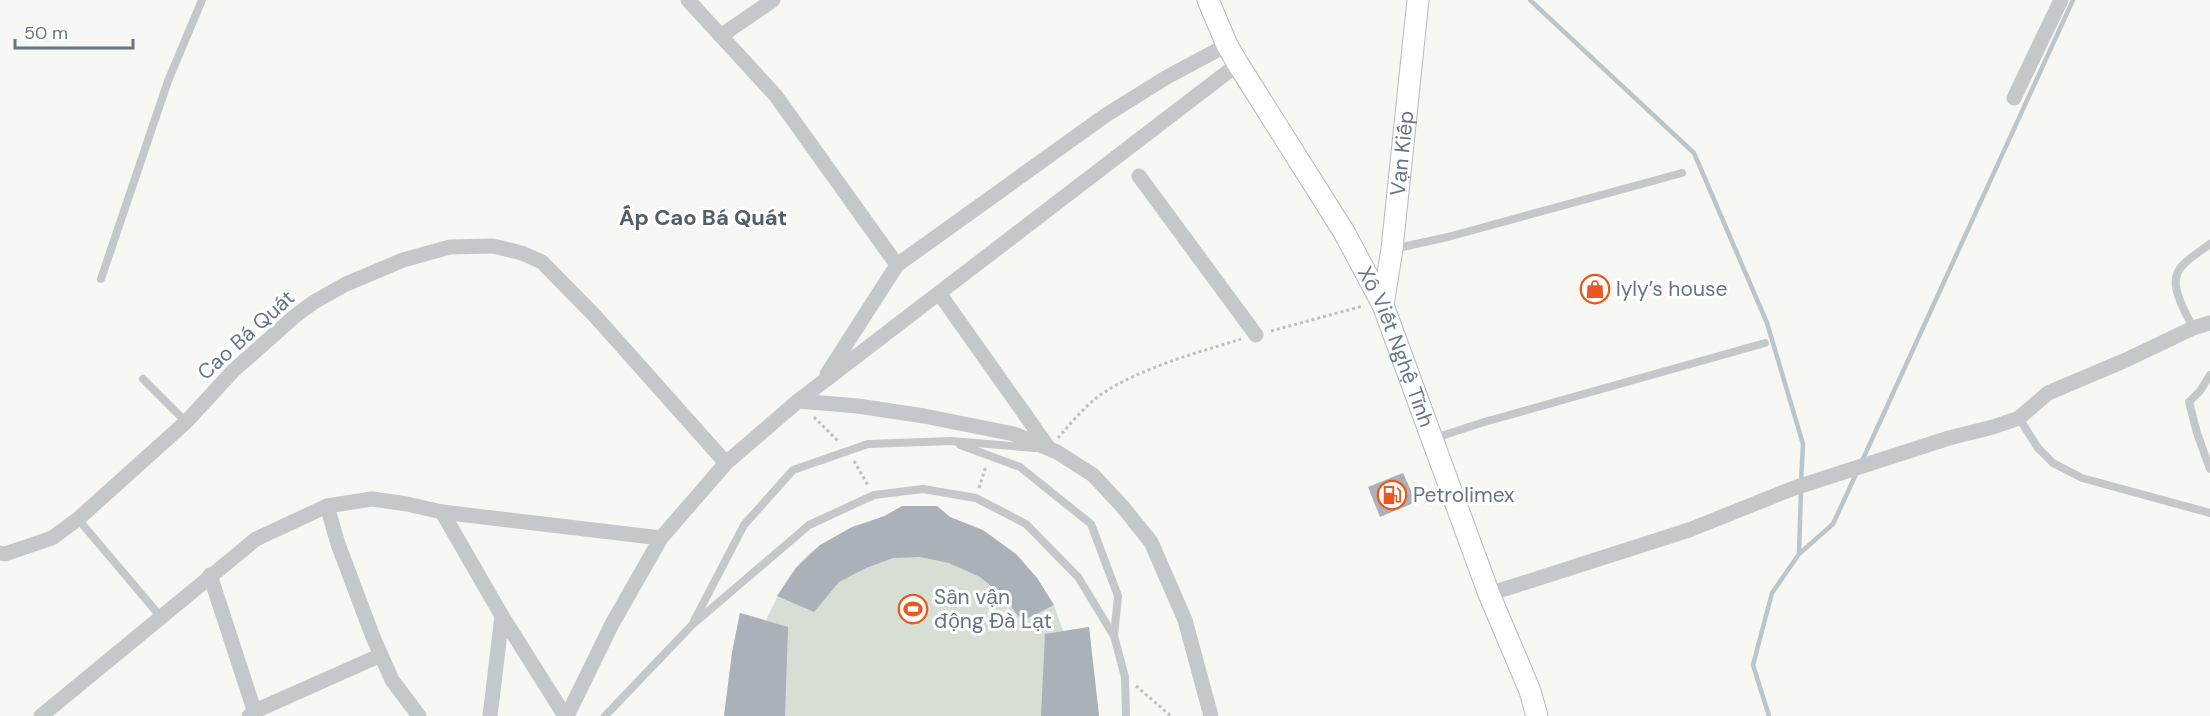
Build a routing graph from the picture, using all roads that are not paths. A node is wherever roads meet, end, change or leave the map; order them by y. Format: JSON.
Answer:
{"nodes":[{"id":1,"x":202,"y":0,"type":"edge"},
{"id":2,"x":688,"y":0,"type":"edge"},
{"id":3,"x":773,"y":0,"type":"edge"},
{"id":4,"x":1208,"y":0,"type":"edge"},
{"id":5,"x":1418,"y":0,"type":"edge"},
{"id":6,"x":2061,"y":0,"type":"edge"},
{"id":7,"x":722,"y":35,"type":"junction"},
{"id":8,"x":1227,"y":45,"type":"junction"},
{"id":9,"x":1238,"y":64,"type":"junction"},
{"id":10,"x":2014,"y":98,"type":"dead end"},
{"id":11,"x":1682,"y":173,"type":"dead end"},
{"id":12,"x":1139,"y":176,"type":"dead end"},
{"id":13,"x":2210,"y":244,"type":"edge"},
{"id":14,"x":1392,"y":249,"type":"junction"},
{"id":15,"x":897,"y":265,"type":"junction"},
{"id":16,"x":101,"y":279,"type":"dead end"},
{"id":17,"x":939,"y":293,"type":"junction"},
{"id":18,"x":1383,"y":305,"type":"junction"},
{"id":19,"x":2210,"y":323,"type":"edge"},
{"id":20,"x":2193,"y":328,"type":"junction"},
{"id":21,"x":1256,"y":335,"type":"road end"},
{"id":22,"x":1766,"y":343,"type":"dead end"},
{"id":23,"x":2210,"y":375,"type":"edge"},
{"id":24,"x":143,"y":379,"type":"dead end"},
{"id":25,"x":820,"y":384,"type":"junction"},
{"id":26,"x":798,"y":401,"type":"junction"},
{"id":27,"x":2019,"y":418,"type":"junction"},
{"id":28,"x":186,"y":422,"type":"junction"},
{"id":29,"x":1430,"y":439,"type":"junction"},
{"id":30,"x":951,"y":441,"type":"junction"},
{"id":31,"x":1049,"y":449,"type":"junction"},
{"id":32,"x":726,"y":463,"type":"junction"},
{"id":33,"x":2210,"y":469,"type":"edge"},
{"id":34,"x":327,"y":506,"type":"junction"},
{"id":35,"x":442,"y":512,"type":"junction"},
{"id":36,"x":2210,"y":513,"type":"edge"},
{"id":37,"x":78,"y":519,"type":"junction"},
{"id":38,"x":662,"y":538,"type":"junction"},
{"id":39,"x":0,"y":553,"type":"edge"},
{"id":40,"x":210,"y":575,"type":"junction"},
{"id":41,"x":1489,"y":594,"type":"junction"},
{"id":42,"x":160,"y":616,"type":"junction"},
{"id":43,"x":502,"y":616,"type":"junction"},
{"id":44,"x":692,"y":626,"type":"junction"},
{"id":45,"x":1113,"y":636,"type":"junction"},
{"id":46,"x":381,"y":655,"type":"junction"},
{"id":47,"x":253,"y":715,"type":"edge"},
{"id":48,"x":41,"y":716,"type":"edge"},
{"id":49,"x":419,"y":716,"type":"edge"},
{"id":50,"x":490,"y":716,"type":"edge"},
{"id":51,"x":566,"y":716,"type":"edge"},
{"id":52,"x":605,"y":716,"type":"edge"},
{"id":53,"x":1126,"y":716,"type":"edge"},
{"id":54,"x":1211,"y":716,"type":"edge"},
{"id":55,"x":1537,"y":716,"type":"edge"}],
"edges":[{"from":1,"to":16,"type":"lane"},
{"from":2,"to":7,"type":"street"},
{"from":3,"to":7,"type":"street"},
{"from":4,"to":8,"type":"main road","name":"Xô Viết Nghệ Tĩnh"},
{"from":5,"to":14,"type":"main road","name":"Vạn Kiếp"},
{"from":6,"to":10,"type":"street"},
{"from":7,"to":15,"type":"street"},
{"from":8,"to":9,"type":"main road","name":"Xô Viết Nghệ Tĩnh"},
{"from":8,"to":15,"type":"street"},
{"from":9,"to":17,"type":"street"},
{"from":9,"to":18,"type":"main road","name":"Xô Viết Nghệ Tĩnh"},
{"from":11,"to":14,"type":"lane"},
{"from":12,"to":21,"type":"street"},
{"from":13,"to":20,"type":"lane"},
{"from":14,"to":18,"type":"main road","name":"Vạn Kiếp"},
{"from":15,"to":25,"type":"street"},
{"from":17,"to":25,"type":"street"},
{"from":17,"to":31,"type":"street"},
{"from":18,"to":29,"type":"main road","name":"Xô Viết Nghệ Tĩnh"},
{"from":19,"to":20,"type":"street"},
{"from":20,"to":27,"type":"street"},
{"from":22,"to":29,"type":"lane"},
{"from":23,"to":33,"type":"lane"},
{"from":24,"to":28,"type":"lane"},
{"from":25,"to":26,"type":"street"},
{"from":26,"to":31,"type":"street"},
{"from":26,"to":32,"type":"street"},
{"from":27,"to":36,"type":"lane"},
{"from":27,"to":41,"type":"street"},
{"from":28,"to":32,"type":"street","name":"Cao Bá Quát"},
{"from":28,"to":37,"type":"street","name":"Cao Bá Quát"},
{"from":29,"to":41,"type":"main road","name":"Xô Viết Nghệ Tĩnh"},
{"from":30,"to":31,"type":"lane"},
{"from":30,"to":44,"type":"lane"},
{"from":30,"to":45,"type":"lane"},
{"from":31,"to":54,"type":"street"},
{"from":32,"to":38,"type":"street"},
{"from":34,"to":35,"type":"street"},
{"from":34,"to":40,"type":"street"},
{"from":34,"to":46,"type":"street"},
{"from":35,"to":38,"type":"street"},
{"from":35,"to":43,"type":"street"},
{"from":37,"to":39,"type":"street","name":"Cao Bá Quát"},
{"from":37,"to":42,"type":"lane"},
{"from":38,"to":51,"type":"street"},
{"from":40,"to":42,"type":"street"},
{"from":40,"to":47,"type":"street"},
{"from":41,"to":55,"type":"main road","name":"Xô Viết Nghệ Tĩnh"},
{"from":42,"to":48,"type":"street"},
{"from":43,"to":50,"type":"street"},
{"from":43,"to":51,"type":"street"},
{"from":44,"to":45,"type":"lane"},
{"from":44,"to":52,"type":"lane"},
{"from":45,"to":53,"type":"lane"},
{"from":46,"to":47,"type":"street"},
{"from":46,"to":49,"type":"street"}]}
